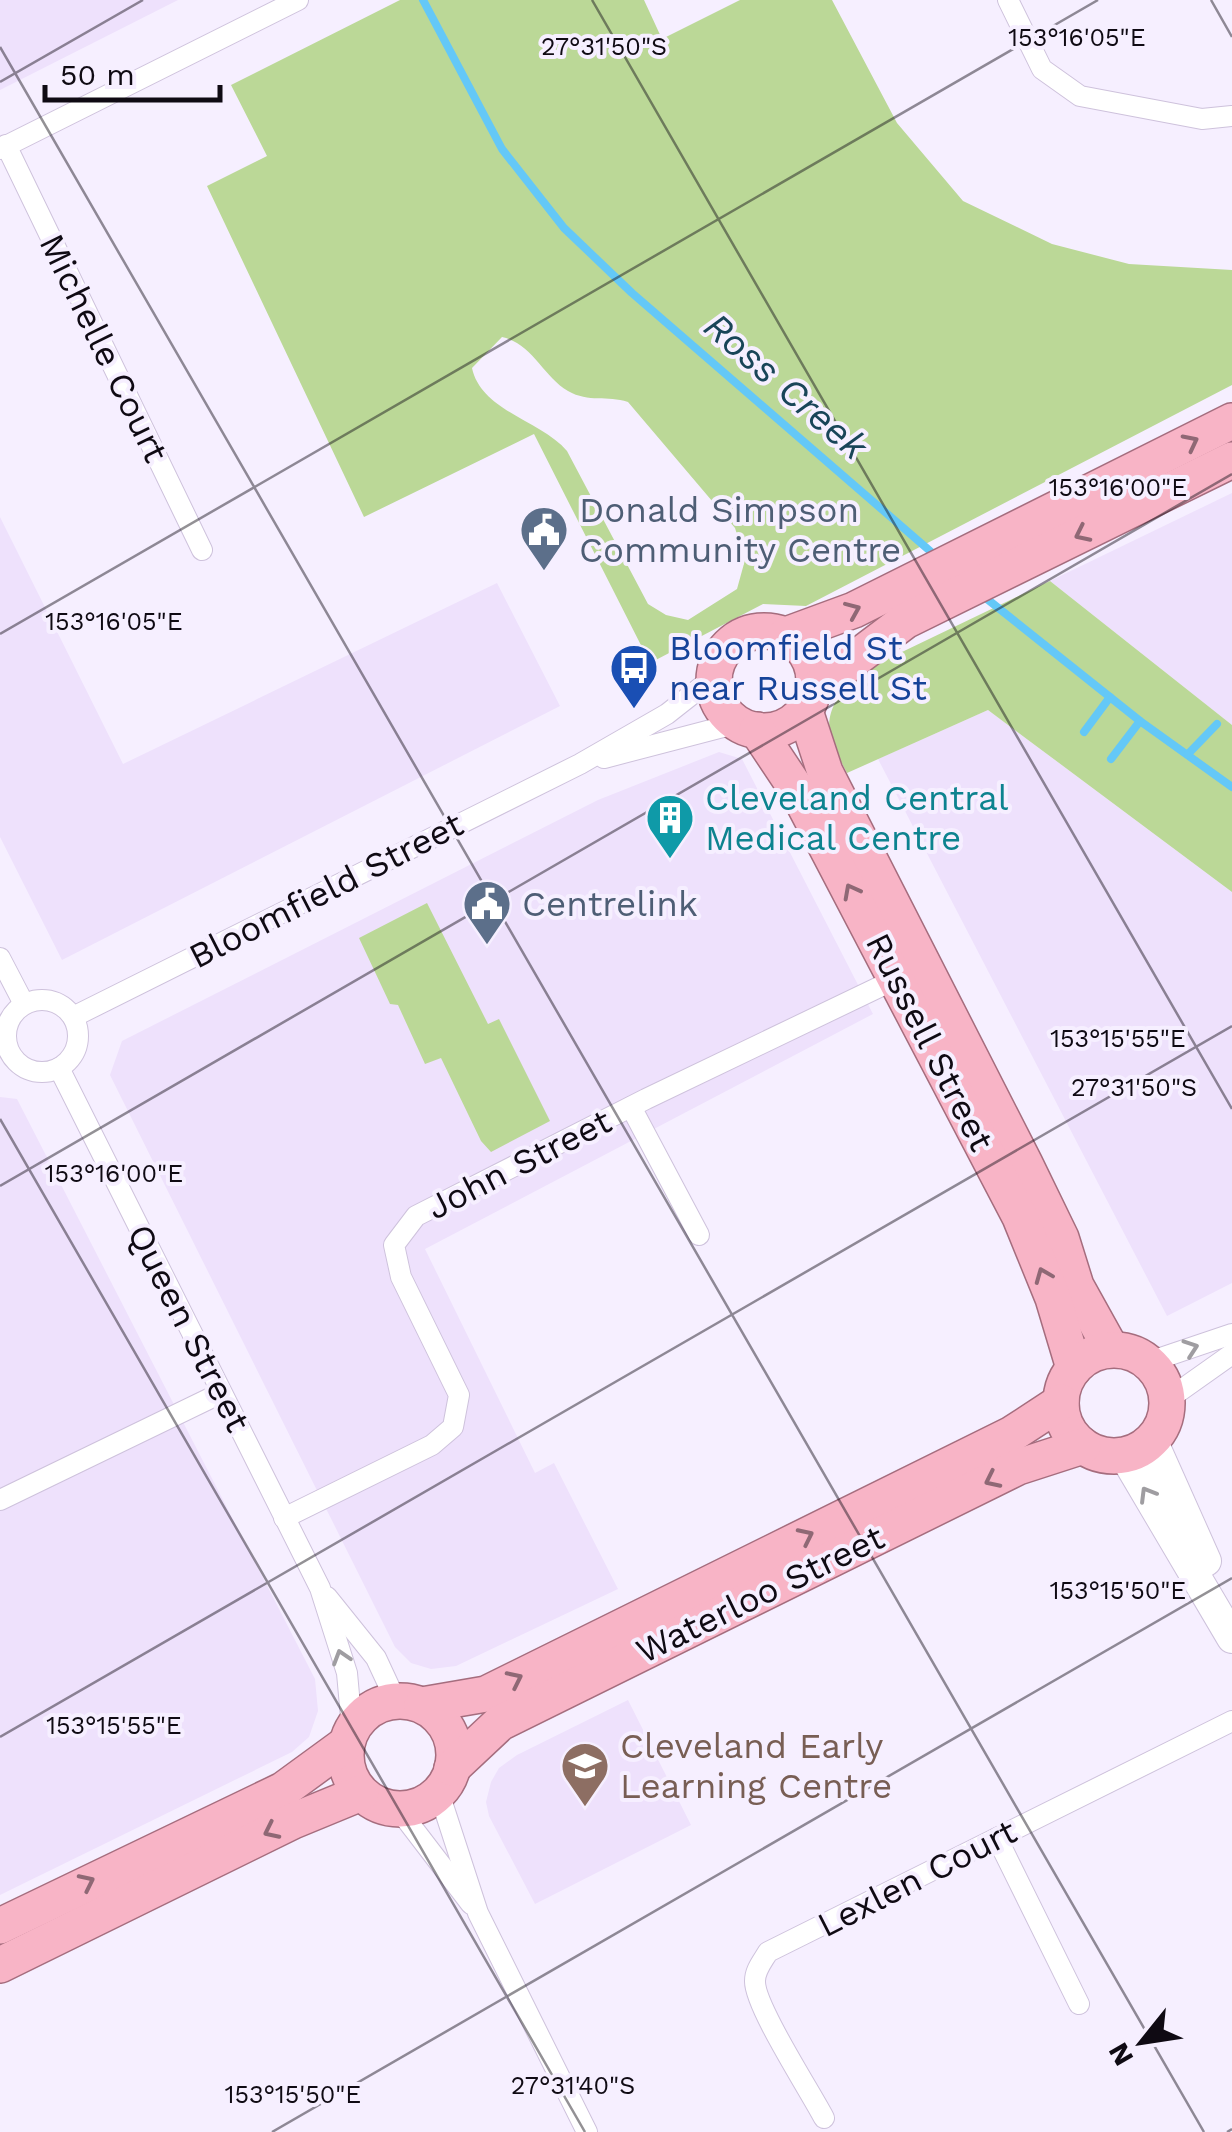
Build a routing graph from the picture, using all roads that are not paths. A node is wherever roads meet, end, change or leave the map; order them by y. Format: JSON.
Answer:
{"nodes":[{"id":1,"x":298,"y":0,"type":"edge"},
{"id":2,"x":1008,"y":0,"type":"edge"},
{"id":3,"x":1232,"y":116,"type":"edge"},
{"id":4,"x":3,"y":147,"type":"edge"},
{"id":5,"x":1232,"y":421,"type":"edge"},
{"id":6,"x":1232,"y":460,"type":"edge"},
{"id":7,"x":202,"y":550,"type":"dead end"},
{"id":8,"x":928,"y":592,"type":"junction"},
{"id":9,"x":786,"y":635,"type":"junction"},
{"id":10,"x":714,"y":677,"type":"junction"},
{"id":11,"x":809,"y":701,"type":"junction"},
{"id":12,"x":747,"y":727,"type":"junction"},
{"id":13,"x":580,"y":764,"type":"junction"},
{"id":14,"x":0,"y":958,"type":"edge"},
{"id":15,"x":898,"y":978,"type":"junction"},
{"id":16,"x":24,"y":1004,"type":"junction"},
{"id":17,"x":73,"y":1016,"type":"junction"},
{"id":18,"x":4,"y":1051,"type":"edge"},
{"id":19,"x":59,"y":1068,"type":"junction"},
{"id":20,"x":631,"y":1107,"type":"junction"},
{"id":21,"x":699,"y":1235,"type":"dead end"},
{"id":22,"x":1232,"y":1334,"type":"edge"},
{"id":23,"x":1111,"y":1350,"type":"junction"},
{"id":24,"x":1232,"y":1354,"type":"edge"},
{"id":25,"x":1149,"y":1362,"type":"junction"},
{"id":26,"x":1074,"y":1368,"type":"junction"},
{"id":27,"x":221,"y":1393,"type":"junction"},
{"id":28,"x":1168,"y":1400,"type":"junction"},
{"id":29,"x":1061,"y":1402,"type":"junction"},
{"id":30,"x":1083,"y":1446,"type":"junction"},
{"id":31,"x":1138,"y":1448,"type":"junction"},
{"id":32,"x":0,"y":1500,"type":"edge"},
{"id":33,"x":284,"y":1518,"type":"junction"},
{"id":34,"x":320,"y":1588,"type":"junction"},
{"id":35,"x":1232,"y":1622,"type":"edge"},
{"id":36,"x":1232,"y":1638,"type":"edge"},
{"id":37,"x":409,"y":1703,"type":"junction"},
{"id":38,"x":1232,"y":1720,"type":"edge"},
{"id":39,"x":350,"y":1736,"type":"junction"},
{"id":40,"x":446,"y":1780,"type":"junction"},
{"id":41,"x":361,"y":1793,"type":"junction"},
{"id":42,"x":399,"y":1810,"type":"junction"},
{"id":43,"x":996,"y":1838,"type":"junction"},
{"id":44,"x":478,"y":1913,"type":"junction"},
{"id":45,"x":0,"y":1926,"type":"edge"},
{"id":46,"x":0,"y":1964,"type":"edge"},
{"id":47,"x":1079,"y":2004,"type":"dead end"},
{"id":48,"x":824,"y":2118,"type":"dead end"},
{"id":49,"x":587,"y":2132,"type":"edge"}],
"edges":[{"from":1,"to":4,"type":"street"},
{"from":2,"to":3,"type":"street"},
{"from":4,"to":7,"type":"street","name":"Michelle Court"},
{"from":8,"to":5,"type":"highway","one_way":true},
{"from":6,"to":8,"type":"highway","one_way":true},
{"from":9,"to":8,"type":"highway","one_way":true},
{"from":8,"to":11,"type":"highway"},
{"from":9,"to":10,"type":"highway"},
{"from":9,"to":11,"type":"highway"},
{"from":10,"to":12,"type":"highway"},
{"from":10,"to":13,"type":"street","name":"Bloomfield Street"},
{"from":11,"to":12,"type":"highway"},
{"from":11,"to":23,"type":"highway","name":"Russell Street"},
{"from":12,"to":13,"type":"street","name":"Bloomfield Street"},
{"from":15,"to":12,"type":"highway","name":"Russell Street","one_way":true},
{"from":13,"to":17,"type":"street","name":"Bloomfield Street"},
{"from":14,"to":16,"type":"street"},
{"from":15,"to":20,"type":"street","name":"John Street"},
{"from":26,"to":15,"type":"highway","name":"Russell Street","one_way":true},
{"from":16,"to":17,"type":"street"},
{"from":16,"to":18,"type":"street"},
{"from":17,"to":19,"type":"street"},
{"from":18,"to":19,"type":"street"},
{"from":19,"to":27,"type":"street","name":"Queen Street"},
{"from":20,"to":21,"type":"street"},
{"from":20,"to":33,"type":"street","name":"John Street"},
{"from":25,"to":22,"type":"street","one_way":true},
{"from":23,"to":25,"type":"highway"},
{"from":23,"to":26,"type":"highway"},
{"from":24,"to":28,"type":"street"},
{"from":25,"to":28,"type":"highway"},
{"from":26,"to":29,"type":"highway"},
{"from":27,"to":32,"type":"street"},
{"from":27,"to":33,"type":"street","name":"Queen Street"},
{"from":28,"to":31,"type":"highway"},
{"from":29,"to":30,"type":"highway"},
{"from":37,"to":29,"type":"highway","name":"Waterloo Street","one_way":true},
{"from":30,"to":31,"type":"highway"},
{"from":30,"to":40,"type":"highway","name":"Waterloo Street","one_way":true},
{"from":31,"to":35,"type":"main road"},
{"from":36,"to":31,"type":"main road","one_way":true},
{"from":33,"to":34,"type":"street","name":"Queen Street"},
{"from":34,"to":37,"type":"street","name":"Queen Street"},
{"from":39,"to":34,"type":"street","name":"Queen Street","one_way":true},
{"from":37,"to":39,"type":"highway"},
{"from":37,"to":40,"type":"highway"},
{"from":38,"to":43,"type":"street","name":"Lexlen Court"},
{"from":39,"to":41,"type":"highway"},
{"from":45,"to":39,"type":"highway","one_way":true},
{"from":40,"to":42,"type":"highway"},
{"from":40,"to":44,"type":"street"},
{"from":41,"to":42,"type":"highway"},
{"from":41,"to":46,"type":"highway","one_way":true},
{"from":42,"to":44,"type":"street"},
{"from":43,"to":47,"type":"street"},
{"from":43,"to":48,"type":"street","name":"Lexlen Court"},
{"from":44,"to":49,"type":"street"}]}
